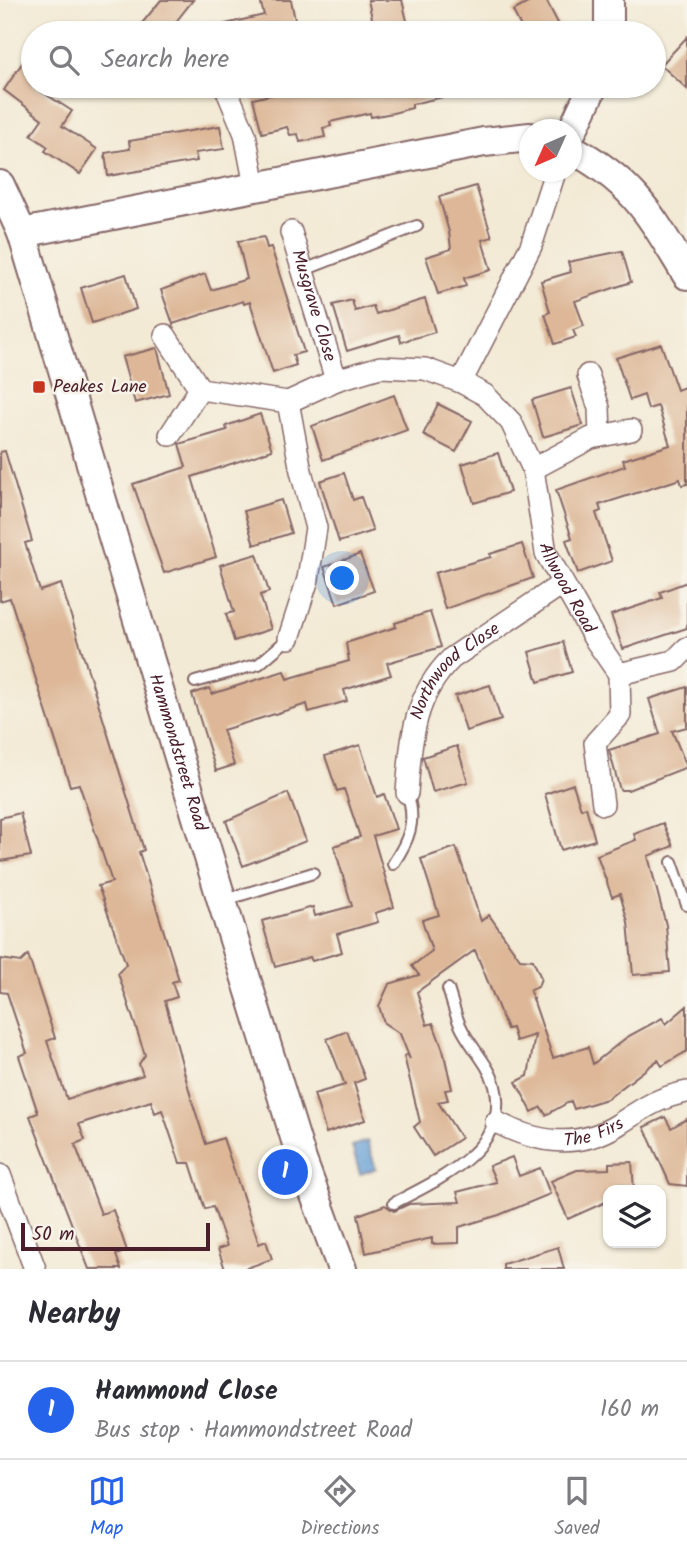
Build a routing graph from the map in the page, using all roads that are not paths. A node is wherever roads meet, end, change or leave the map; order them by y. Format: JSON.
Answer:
{"nodes":[{"id":1,"x":609,"y":0,"type":"edge"},
{"id":2,"x":608,"y":21,"type":"edge"},
{"id":3,"x":230,"y":98,"type":"edge"},
{"id":4,"x":587,"y":98,"type":"edge"},
{"id":5,"x":578,"y":119,"type":"edge"},
{"id":6,"x":519,"y":138,"type":"edge"},
{"id":7,"x":582,"y":155,"type":"edge"},
{"id":8,"x":552,"y":182,"type":"edge"},
{"id":9,"x":0,"y":185,"type":"edge"},
{"id":10,"x":255,"y":186,"type":"junction"},
{"id":11,"x":417,"y":226,"type":"dead end"},
{"id":12,"x":291,"y":232,"type":"dead end"},
{"id":13,"x":22,"y":233,"type":"junction"},
{"id":14,"x":304,"y":270,"type":"junction"},
{"id":15,"x":687,"y":275,"type":"edge"},
{"id":16,"x":165,"y":335,"type":"dead end"},
{"id":17,"x":588,"y":375,"type":"dead end"},
{"id":18,"x":336,"y":380,"type":"junction"},
{"id":19,"x":461,"y":382,"type":"junction"},
{"id":20,"x":200,"y":389,"type":"junction"},
{"id":21,"x":288,"y":402,"type":"junction"},
{"id":22,"x":631,"y":430,"type":"dead end"},
{"id":23,"x":170,"y":435,"type":"dead end"},
{"id":24,"x":600,"y":436,"type":"junction"},
{"id":25,"x":533,"y":469,"type":"junction"},
{"id":26,"x":562,"y":584,"type":"junction"},
{"id":27,"x":289,"y":638,"type":"joint"},
{"id":28,"x":687,"y":648,"type":"edge"},
{"id":29,"x":619,"y":674,"type":"junction"},
{"id":30,"x":195,"y":682,"type":"dead end"},
{"id":31,"x":407,"y":793,"type":"joint"},
{"id":32,"x":603,"y":804,"type":"dead end"},
{"id":33,"x":672,"y":862,"type":"dead end"},
{"id":34,"x":393,"y":864,"type":"dead end"},
{"id":35,"x":313,"y":873,"type":"dead end"},
{"id":36,"x":222,"y":901,"type":"junction"},
{"id":37,"x":687,"y":905,"type":"edge"},
{"id":38,"x":448,"y":989,"type":"dead end"},
{"id":39,"x":687,"y":1092,"type":"edge"},
{"id":40,"x":496,"y":1122,"type":"junction"},
{"id":41,"x":0,"y":1175,"type":"edge"},
{"id":42,"x":394,"y":1203,"type":"dead end"},
{"id":43,"x":35,"y":1269,"type":"edge"},
{"id":44,"x":342,"y":1269,"type":"edge"}],
"edges":[{"from":1,"to":2,"type":"street"},
{"from":3,"to":10,"type":"street"},
{"from":4,"to":5,"type":"street"},
{"from":6,"to":10,"type":"street"},
{"from":7,"to":15,"type":"street"},
{"from":8,"to":19,"type":"street"},
{"from":9,"to":13,"type":"street","name":"Hammondstreet Road"},
{"from":10,"to":13,"type":"street"},
{"from":11,"to":14,"type":"lane"},
{"from":12,"to":14,"type":"street","name":"Musgrave Close"},
{"from":13,"to":36,"type":"street","name":"Hammondstreet Road"},
{"from":14,"to":18,"type":"street","name":"Musgrave Close"},
{"from":16,"to":20,"type":"street"},
{"from":17,"to":24,"type":"street"},
{"from":18,"to":19,"type":"street","name":"Allwood Road"},
{"from":18,"to":21,"type":"street","name":"Allwood Road"},
{"from":19,"to":25,"type":"street","name":"Allwood Road"},
{"from":20,"to":21,"type":"street"},
{"from":20,"to":23,"type":"street"},
{"from":21,"to":27,"type":"street"},
{"from":22,"to":24,"type":"street"},
{"from":24,"to":25,"type":"street"},
{"from":25,"to":26,"type":"street","name":"Allwood Road"},
{"from":26,"to":29,"type":"street","name":"Allwood Road"},
{"from":26,"to":31,"type":"street","name":"Northwood Close"},
{"from":27,"to":30,"type":"lane"},
{"from":28,"to":29,"type":"street"},
{"from":29,"to":32,"type":"street"},
{"from":31,"to":34,"type":"lane"},
{"from":33,"to":37,"type":"lane"},
{"from":35,"to":36,"type":"lane"},
{"from":36,"to":44,"type":"street","name":"Hammondstreet Road"},
{"from":38,"to":40,"type":"lane"},
{"from":39,"to":40,"type":"street","name":"The Firs"},
{"from":40,"to":42,"type":"lane"},
{"from":41,"to":43,"type":"street"}]}
